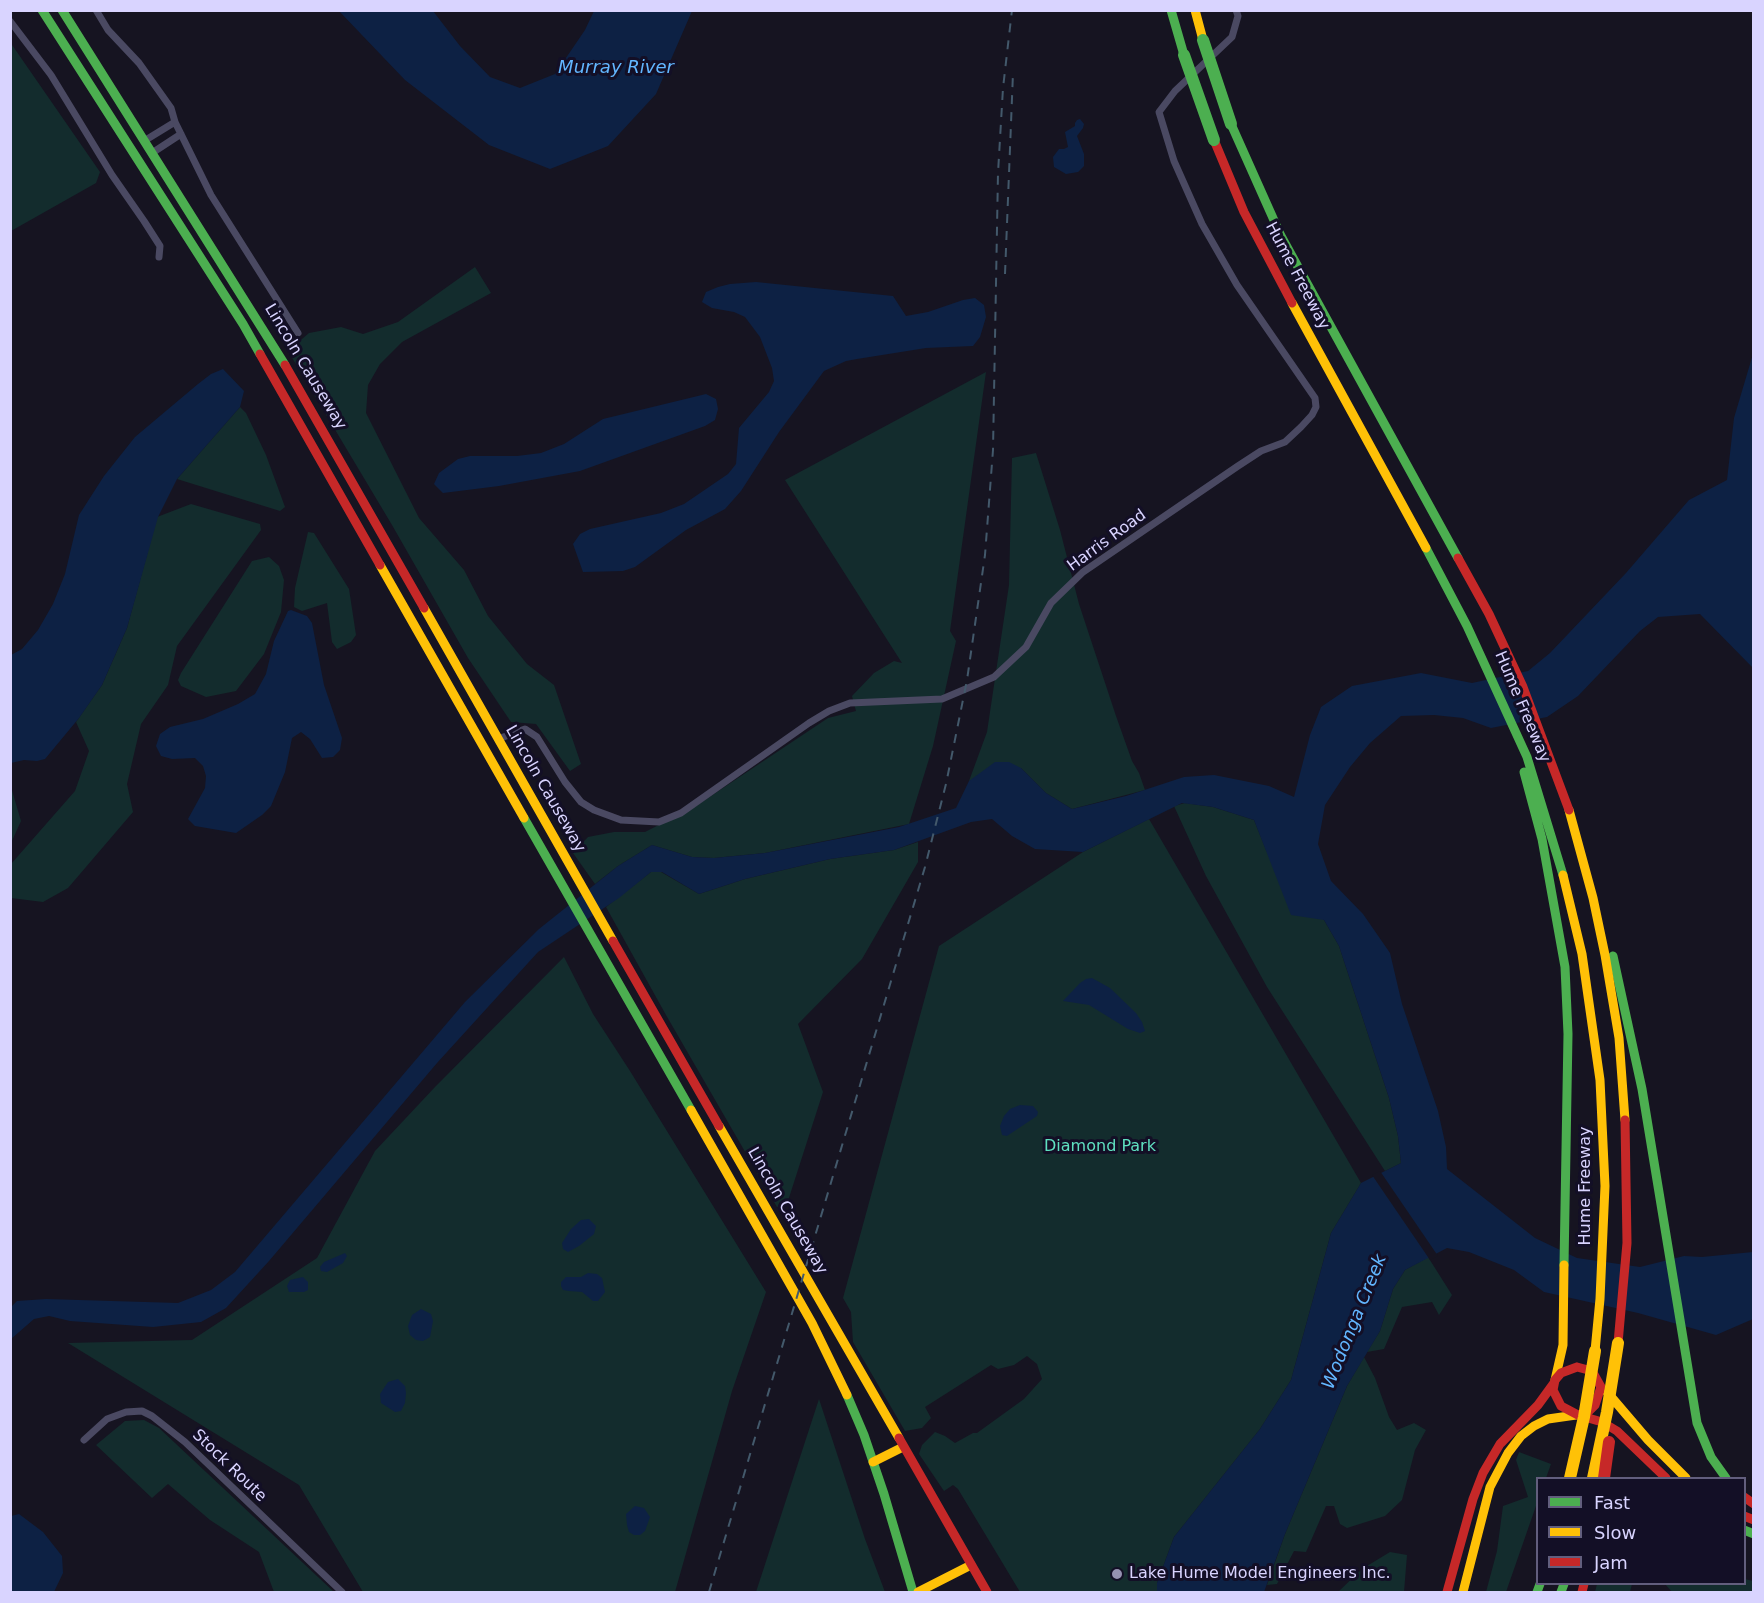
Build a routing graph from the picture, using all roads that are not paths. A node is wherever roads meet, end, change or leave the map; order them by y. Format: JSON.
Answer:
{"nodes":[{"id":1,"x":42,"y":10,"type":"edge"},
{"id":2,"x":62,"y":10,"type":"edge"},
{"id":3,"x":96,"y":10,"type":"edge"},
{"id":4,"x":1171,"y":10,"type":"edge"},
{"id":5,"x":1195,"y":10,"type":"edge"},
{"id":6,"x":1236,"y":10,"type":"edge"},
{"id":7,"x":10,"y":21,"type":"edge"},
{"id":8,"x":174,"y":122,"type":"junction"},
{"id":9,"x":181,"y":134,"type":"junction"},
{"id":10,"x":144,"y":141,"type":"junction"},
{"id":11,"x":152,"y":153,"type":"junction"},
{"id":12,"x":135,"y":156,"type":"junction"},
{"id":13,"x":159,"y":257,"type":"dead end"},
{"id":14,"x":298,"y":333,"type":"dead end"},
{"id":15,"x":498,"y":739,"type":"junction"},
{"id":16,"x":484,"y":747,"type":"junction"},
{"id":17,"x":1539,"y":808,"type":"junction"},
{"id":18,"x":1593,"y":898,"type":"junction"},
{"id":19,"x":1618,"y":1343,"type":"junction"},
{"id":20,"x":1597,"y":1377,"type":"junction"},
{"id":21,"x":1554,"y":1381,"type":"junction"},
{"id":22,"x":1577,"y":1415,"type":"junction"},
{"id":23,"x":84,"y":1440,"type":"dead end"},
{"id":24,"x":903,"y":1447,"type":"junction"},
{"id":25,"x":873,"y":1462,"type":"junction"},
{"id":26,"x":1570,"y":1477,"type":"edge"},
{"id":27,"x":1593,"y":1477,"type":"edge"},
{"id":28,"x":1604,"y":1477,"type":"edge"},
{"id":29,"x":1664,"y":1477,"type":"edge"},
{"id":30,"x":1684,"y":1477,"type":"edge"},
{"id":31,"x":1725,"y":1477,"type":"edge"},
{"id":32,"x":970,"y":1565,"type":"junction"},
{"id":33,"x":342,"y":1593,"type":"edge"},
{"id":34,"x":913,"y":1593,"type":"edge"},
{"id":35,"x":918,"y":1593,"type":"edge"},
{"id":36,"x":987,"y":1593,"type":"edge"},
{"id":37,"x":1447,"y":1593,"type":"edge"},
{"id":38,"x":1462,"y":1593,"type":"edge"}],
"edges":[{"from":1,"to":12,"type":"main road","name":"Lincoln Causeway"},
{"from":2,"to":10,"type":"main road","name":"Lincoln Causeway"},
{"from":3,"to":8,"type":"street","name":"Lincoln Causeway"},
{"from":4,"to":17,"type":"main road","name":"Hume Freeway","bridge":true},
{"from":5,"to":18,"type":"main road","name":"Hume Freeway","bridge":true},
{"from":6,"to":15,"type":"street","name":"Harris Road"},
{"from":7,"to":13,"type":"street"},
{"from":8,"to":9,"type":"street","name":"Lincoln Causeway"},
{"from":8,"to":10,"type":"street"},
{"from":9,"to":11,"type":"street"},
{"from":9,"to":14,"type":"street","name":"Lincoln Causeway"},
{"from":10,"to":11,"type":"main road","name":"Lincoln Causeway"},
{"from":10,"to":12,"type":"main road"},
{"from":11,"to":12,"type":"main road"},
{"from":11,"to":15,"type":"main road","name":"Lincoln Causeway"},
{"from":12,"to":16,"type":"main road","name":"Lincoln Causeway"},
{"from":15,"to":16,"type":"main road"},
{"from":15,"to":24,"type":"main road","name":"Lincoln Causeway"},
{"from":16,"to":25,"type":"main road","name":"Lincoln Causeway"},
{"from":17,"to":21,"type":"main road"},
{"from":17,"to":26,"type":"main road","name":"Hume Freeway","bridge":true},
{"from":18,"to":19,"type":"main road","name":"Hume Freeway"},
{"from":18,"to":31,"type":"main road"},
{"from":19,"to":27,"type":"main road","name":"Hume Freeway","bridge":true},
{"from":19,"to":28,"type":"main road","bridge":true},
{"from":20,"to":21,"type":"main road"},
{"from":20,"to":22,"type":"main road"},
{"from":20,"to":30,"type":"main road"},
{"from":21,"to":22,"type":"main road"},
{"from":21,"to":37,"type":"main road"},
{"from":22,"to":29,"type":"main road"},
{"from":22,"to":38,"type":"main road"},
{"from":23,"to":33,"type":"street","name":"Stock Route"},
{"from":24,"to":25,"type":"main road"},
{"from":24,"to":32,"type":"main road","name":"Lincoln Causeway"},
{"from":25,"to":34,"type":"main road","name":"Lincoln Causeway"},
{"from":32,"to":35,"type":"main road"},
{"from":32,"to":36,"type":"main road","name":"Lincoln Causeway"}]}
